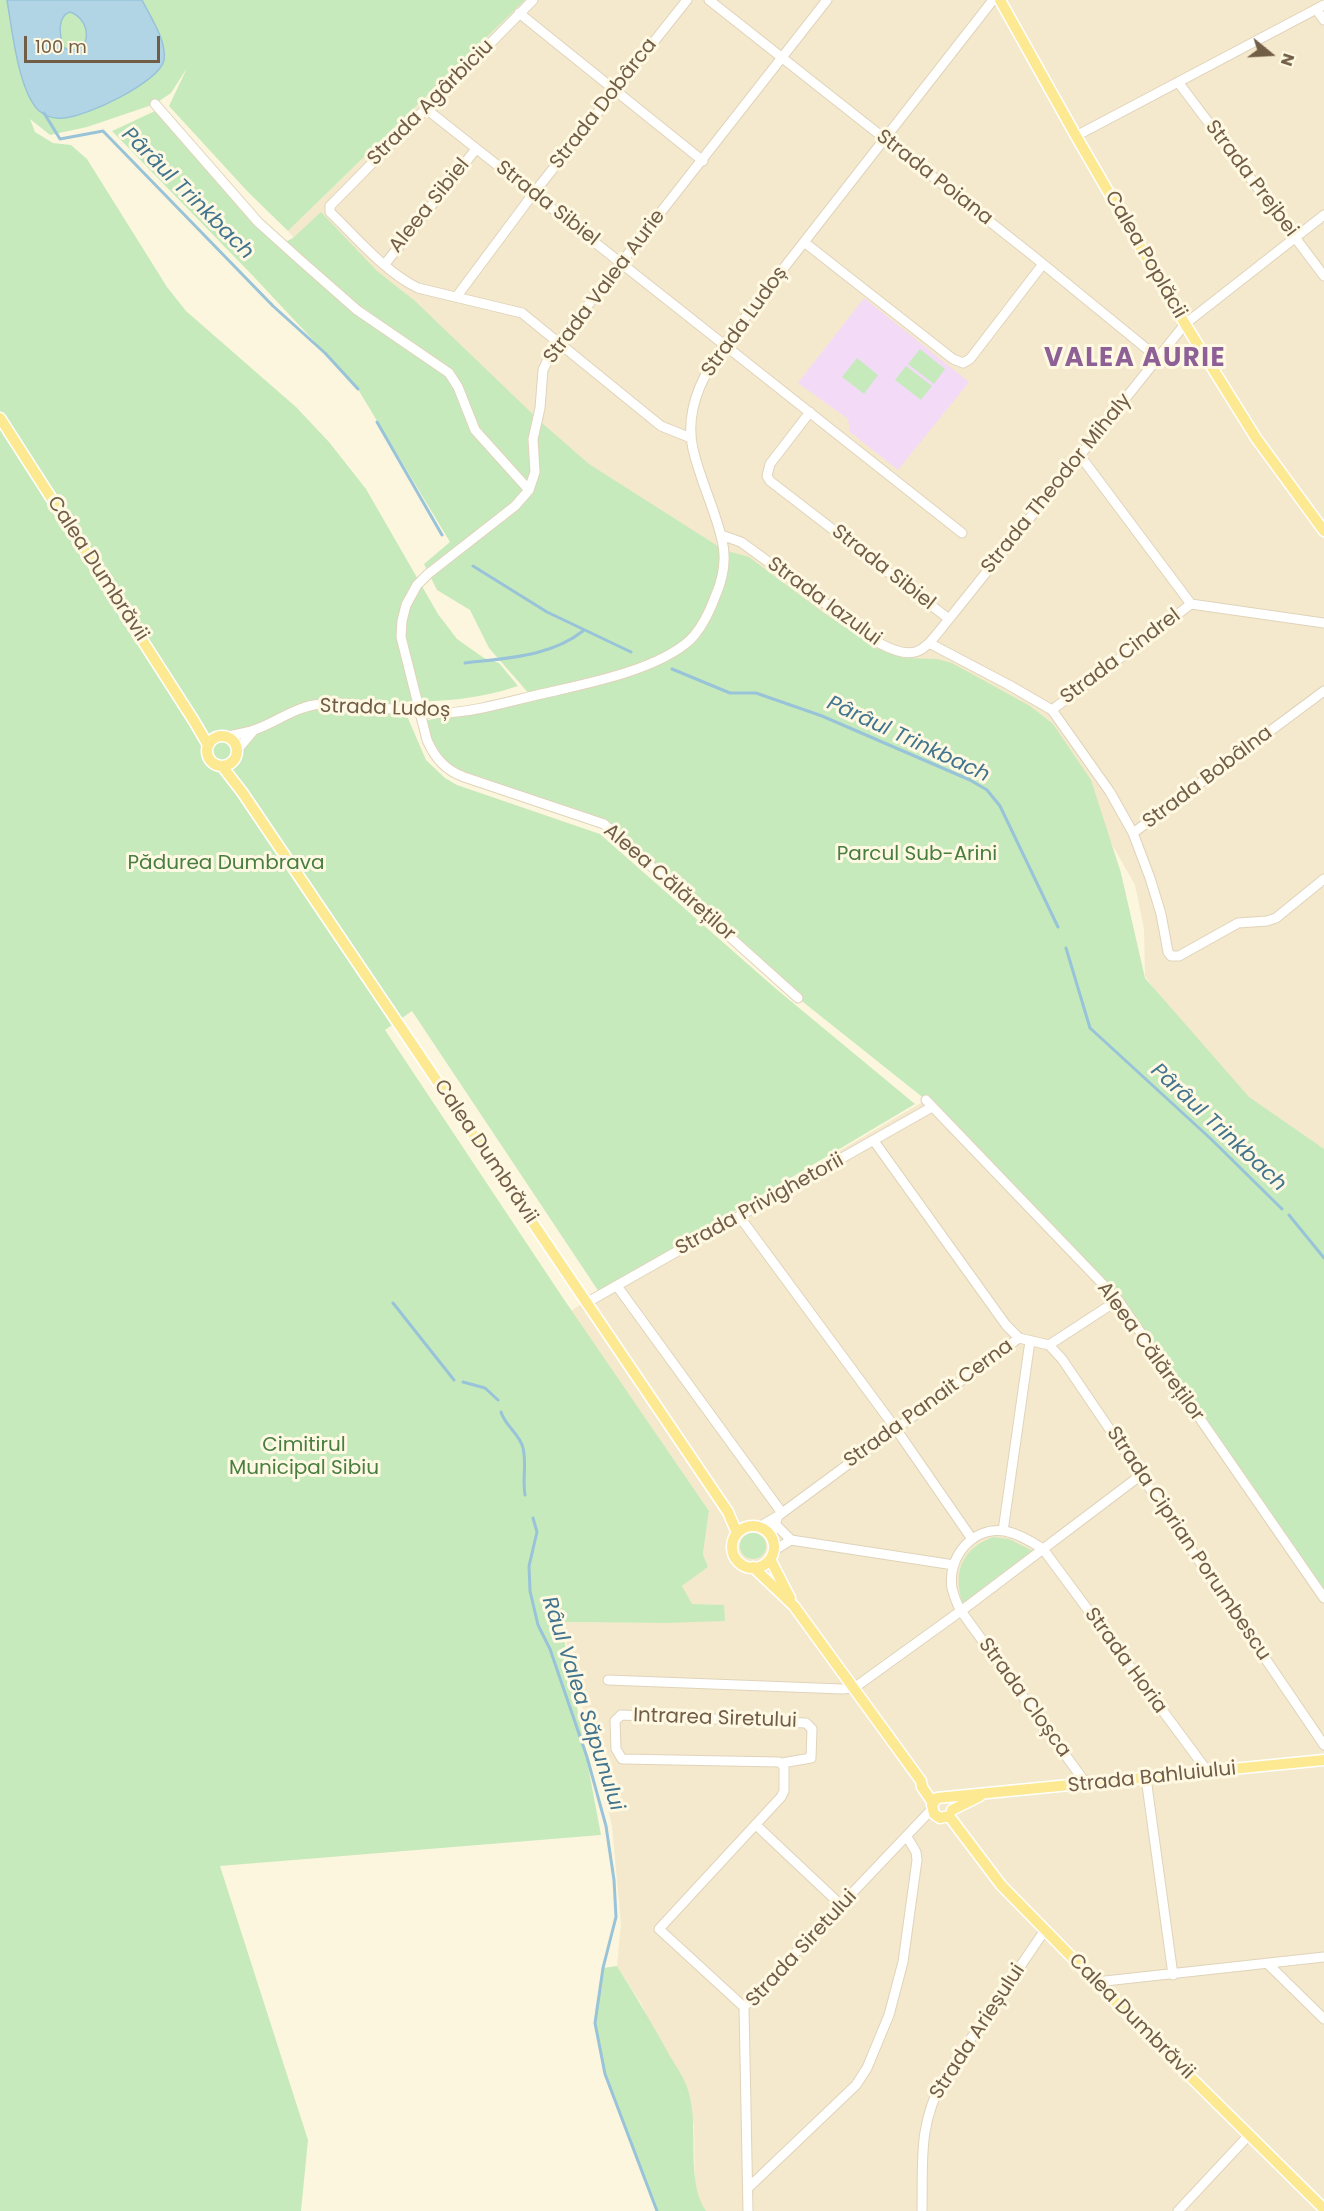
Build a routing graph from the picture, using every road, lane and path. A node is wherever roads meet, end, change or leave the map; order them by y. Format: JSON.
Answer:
{"nodes":[{"id":1,"x":533,"y":0,"type":"edge"},
{"id":2,"x":687,"y":0,"type":"edge"},
{"id":3,"x":709,"y":0,"type":"edge"},
{"id":4,"x":827,"y":0,"type":"edge"},
{"id":5,"x":993,"y":0,"type":"edge"},
{"id":6,"x":1000,"y":0,"type":"edge"},
{"id":7,"x":1320,"y":7,"type":"edge"},
{"id":8,"x":519,"y":13,"type":"junction"},
{"id":9,"x":1324,"y":20,"type":"edge"},
{"id":10,"x":783,"y":58,"type":"junction"},
{"id":11,"x":1178,"y":82,"type":"junction"},
{"id":12,"x":614,"y":90,"type":"junction"},
{"id":13,"x":155,"y":104,"type":"dead end"},
{"id":14,"x":425,"y":108,"type":"junction"},
{"id":15,"x":1076,"y":136,"type":"junction"},
{"id":16,"x":885,"y":139,"type":"junction"},
{"id":17,"x":476,"y":149,"type":"junction"},
{"id":18,"x":703,"y":161,"type":"junction"},
{"id":19,"x":533,"y":194,"type":"junction"},
{"id":20,"x":1324,"y":215,"type":"edge"},
{"id":21,"x":1295,"y":237,"type":"junction"},
{"id":22,"x":804,"y":242,"type":"junction"},
{"id":23,"x":622,"y":263,"type":"junction"},
{"id":24,"x":385,"y":264,"type":"junction"},
{"id":25,"x":1043,"y":264,"type":"junction"},
{"id":26,"x":1324,"y":276,"type":"edge"},
{"id":27,"x":457,"y":296,"type":"junction"},
{"id":28,"x":1185,"y":324,"type":"junction"},
{"id":29,"x":559,"y":342,"type":"junction"},
{"id":30,"x":724,"y":344,"type":"junction"},
{"id":31,"x":1158,"y":358,"type":"junction"},
{"id":32,"x":810,"y":412,"type":"junction"},
{"id":33,"x":0,"y":418,"type":"edge"},
{"id":34,"x":691,"y":438,"type":"junction"},
{"id":35,"x":1081,"y":457,"type":"junction"},
{"id":36,"x":529,"y":490,"type":"junction"},
{"id":37,"x":1324,"y":531,"type":"edge"},
{"id":38,"x":962,"y":533,"type":"dead end"},
{"id":39,"x":721,"y":535,"type":"junction"},
{"id":40,"x":1191,"y":604,"type":"junction"},
{"id":41,"x":949,"y":619,"type":"junction"},
{"id":42,"x":1324,"y":623,"type":"edge"},
{"id":43,"x":929,"y":643,"type":"junction"},
{"id":44,"x":1324,"y":691,"type":"edge"},
{"id":45,"x":1052,"y":710,"type":"junction"},
{"id":46,"x":420,"y":713,"type":"junction"},
{"id":47,"x":194,"y":721,"type":"junction"},
{"id":48,"x":254,"y":730,"type":"junction"},
{"id":49,"x":223,"y":736,"type":"junction"},
{"id":50,"x":208,"y":745,"type":"junction"},
{"id":51,"x":237,"y":750,"type":"junction"},
{"id":52,"x":233,"y":761,"type":"junction"},
{"id":53,"x":222,"y":766,"type":"junction"},
{"id":54,"x":242,"y":792,"type":"junction"},
{"id":55,"x":1133,"y":833,"type":"junction"},
{"id":56,"x":1324,"y":879,"type":"edge"},
{"id":57,"x":798,"y":998,"type":"dead end"},
{"id":58,"x":929,"y":1103,"type":"joint"},
{"id":59,"x":874,"y":1141,"type":"junction"},
{"id":60,"x":739,"y":1216,"type":"junction"},
{"id":61,"x":617,"y":1286,"type":"junction"},
{"id":62,"x":1118,"y":1300,"type":"junction"},
{"id":63,"x":586,"y":1303,"type":"junction"},
{"id":64,"x":1019,"y":1338,"type":"junction"},
{"id":65,"x":1030,"y":1341,"type":"junction"},
{"id":66,"x":1049,"y":1345,"type":"junction"},
{"id":67,"x":896,"y":1429,"type":"junction"},
{"id":68,"x":1141,"y":1475,"type":"junction"},
{"id":69,"x":778,"y":1518,"type":"junction"},
{"id":70,"x":759,"y":1527,"type":"junction"},
{"id":71,"x":742,"y":1530,"type":"junction"},
{"id":72,"x":1003,"y":1531,"type":"junction"},
{"id":73,"x":771,"y":1536,"type":"junction"},
{"id":74,"x":972,"y":1539,"type":"junction"},
{"id":75,"x":791,"y":1540,"type":"junction"},
{"id":76,"x":1043,"y":1549,"type":"junction"},
{"id":77,"x":771,"y":1555,"type":"junction"},
{"id":78,"x":954,"y":1565,"type":"junction"},
{"id":79,"x":753,"y":1567,"type":"junction"},
{"id":80,"x":1324,"y":1599,"type":"edge"},
{"id":81,"x":794,"y":1606,"type":"junction"},
{"id":82,"x":961,"y":1611,"type":"junction"},
{"id":83,"x":608,"y":1680,"type":"dead end"},
{"id":84,"x":854,"y":1688,"type":"junction"},
{"id":85,"x":1324,"y":1745,"type":"edge"},
{"id":86,"x":1324,"y":1760,"type":"edge"},
{"id":87,"x":783,"y":1763,"type":"junction"},
{"id":88,"x":1208,"y":1772,"type":"junction"},
{"id":89,"x":1146,"y":1778,"type":"junction"},
{"id":90,"x":1090,"y":1784,"type":"junction"},
{"id":91,"x":980,"y":1796,"type":"junction"},
{"id":92,"x":937,"y":1804,"type":"junction"},
{"id":93,"x":950,"y":1813,"type":"junction"},
{"id":94,"x":756,"y":1826,"type":"junction"},
{"id":95,"x":907,"y":1838,"type":"junction"},
{"id":96,"x":842,"y":1905,"type":"junction"},
{"id":97,"x":1045,"y":1930,"type":"junction"},
{"id":98,"x":1324,"y":1957,"type":"edge"},
{"id":99,"x":1268,"y":1964,"type":"junction"},
{"id":100,"x":1173,"y":1975,"type":"junction"},
{"id":101,"x":1096,"y":1982,"type":"junction"},
{"id":102,"x":744,"y":2007,"type":"junction"},
{"id":103,"x":1324,"y":2019,"type":"edge"},
{"id":104,"x":1249,"y":2135,"type":"junction"},
{"id":105,"x":748,"y":2188,"type":"junction"},
{"id":106,"x":1324,"y":2209,"type":"edge"},
{"id":107,"x":748,"y":2211,"type":"edge"},
{"id":108,"x":922,"y":2211,"type":"edge"},
{"id":109,"x":1178,"y":2211,"type":"edge"}],
"edges":[{"from":1,"to":8,"type":"street","name":"Strada Agârbiciu"},
{"from":2,"to":12,"type":"street","name":"Strada Dobârca"},
{"from":3,"to":10,"type":"street","name":"Strada Poiana"},
{"from":4,"to":10,"type":"street","name":"Strada Valea Aurie"},
{"from":5,"to":16,"type":"street","name":"Strada Ludoș"},
{"from":6,"to":15,"type":"main road","name":"Calea Poplăcii"},
{"from":7,"to":9,"type":"street"},
{"from":7,"to":11,"type":"street"},
{"from":8,"to":12,"type":"street"},
{"from":8,"to":14,"type":"street","name":"Strada Agârbiciu"},
{"from":10,"to":16,"type":"street","name":"Strada Poiana"},
{"from":10,"to":18,"type":"street","name":"Strada Valea Aurie"},
{"from":11,"to":15,"type":"street"},
{"from":11,"to":21,"type":"street","name":"Strada Prejbei"},
{"from":12,"to":18,"type":"street"},
{"from":12,"to":19,"type":"street","name":"Strada Dobârca"},
{"from":13,"to":36,"type":"street"},
{"from":14,"to":17,"type":"street","name":"Strada Sibiel"},
{"from":14,"to":24,"type":"street","name":"Strada Agârbiciu"},
{"from":15,"to":28,"type":"main road","name":"Calea Poplăcii"},
{"from":16,"to":22,"type":"street","name":"Strada Ludoș"},
{"from":16,"to":25,"type":"street","name":"Strada Poiana"},
{"from":17,"to":19,"type":"street","name":"Strada Sibiel"},
{"from":17,"to":24,"type":"street","name":"Aleea Sibiel"},
{"from":18,"to":23,"type":"street","name":"Strada Valea Aurie"},
{"from":19,"to":23,"type":"street","name":"Strada Sibiel"},
{"from":19,"to":27,"type":"street","name":"Strada Dobârca"},
{"from":20,"to":21,"type":"street","name":"Strada Theodor Mihaly"},
{"from":21,"to":26,"type":"street","name":"Strada Prejbei"},
{"from":21,"to":28,"type":"street","name":"Strada Theodor Mihaly"},
{"from":22,"to":25,"type":"street"},
{"from":22,"to":30,"type":"street","name":"Strada Ludoș"},
{"from":23,"to":29,"type":"street","name":"Strada Valea Aurie"},
{"from":23,"to":30,"type":"street","name":"Strada Sibiel"},
{"from":24,"to":27,"type":"street"},
{"from":25,"to":31,"type":"street","name":"Strada Poiana"},
{"from":27,"to":29,"type":"street"},
{"from":28,"to":31,"type":"street","name":"Strada Theodor Mihaly"},
{"from":28,"to":37,"type":"main road","name":"Calea Poplăcii"},
{"from":29,"to":34,"type":"street"},
{"from":29,"to":36,"type":"street","name":"Strada Valea Aurie"},
{"from":30,"to":32,"type":"street","name":"Strada Sibiel"},
{"from":30,"to":34,"type":"street","name":"Strada Ludoș"},
{"from":31,"to":35,"type":"street","name":"Strada Theodor Mihaly"},
{"from":32,"to":38,"type":"street","name":"Strada Sibiel"},
{"from":32,"to":41,"type":"street","name":"Strada Sibiel"},
{"from":33,"to":47,"type":"main road","name":"Calea Dumbrăvii"},
{"from":34,"to":39,"type":"street","name":"Strada Ludoș"},
{"from":35,"to":40,"type":"street"},
{"from":35,"to":41,"type":"street","name":"Strada Theodor Mihaly"},
{"from":36,"to":46,"type":"street"},
{"from":39,"to":43,"type":"street","name":"Strada Iazului"},
{"from":39,"to":46,"type":"street","name":"Strada Ludoș"},
{"from":40,"to":42,"type":"street"},
{"from":40,"to":45,"type":"street","name":"Strada Cindrel"},
{"from":41,"to":43,"type":"street","name":"Strada Theodor Mihaly"},
{"from":43,"to":45,"type":"street"},
{"from":44,"to":55,"type":"street","name":"Strada Bobâlna"},
{"from":45,"to":55,"type":"street"},
{"from":46,"to":48,"type":"street","name":"Strada Ludoș"},
{"from":46,"to":57,"type":"street","name":"Aleea Călăreților"},
{"from":47,"to":49,"type":"main road","name":"Calea Dumbrăvii"},
{"from":47,"to":50,"type":"main road","name":"Calea Dumbrăvii"},
{"from":48,"to":49,"type":"street","name":"Strada Ludoș"},
{"from":48,"to":51,"type":"street","name":"Strada Ludoș"},
{"from":49,"to":50,"type":"main road"},
{"from":49,"to":51,"type":"main road"},
{"from":50,"to":53,"type":"main road"},
{"from":51,"to":52,"type":"main road"},
{"from":52,"to":53,"type":"main road"},
{"from":52,"to":54,"type":"main road","name":"Calea Dumbrăvii"},
{"from":53,"to":54,"type":"main road","name":"Calea Dumbrăvii"},
{"from":54,"to":63,"type":"main road","name":"Calea Dumbrăvii"},
{"from":55,"to":56,"type":"street","name":"Strada Bobâlna"},
{"from":58,"to":59,"type":"street","name":"Strada Privighetorii"},
{"from":58,"to":62,"type":"street","name":"Aleea Călăreților"},
{"from":59,"to":60,"type":"street","name":"Strada Privighetorii"},
{"from":59,"to":64,"type":"street"},
{"from":60,"to":61,"type":"street","name":"Strada Privighetorii"},
{"from":60,"to":67,"type":"street"},
{"from":61,"to":63,"type":"street","name":"Strada Privighetorii"},
{"from":61,"to":69,"type":"street"},
{"from":62,"to":66,"type":"street"},
{"from":62,"to":80,"type":"street","name":"Aleea Călăreților"},
{"from":63,"to":71,"type":"main road","name":"Calea Dumbrăvii"},
{"from":64,"to":65,"type":"street","name":"Strada Panait Cerna"},
{"from":64,"to":67,"type":"street","name":"Strada Panait Cerna"},
{"from":65,"to":66,"type":"street","name":"Strada Panait Cerna"},
{"from":65,"to":72,"type":"street"},
{"from":66,"to":68,"type":"street","name":"Strada Ciprian Porumbescu"},
{"from":67,"to":69,"type":"street","name":"Strada Panait Cerna"},
{"from":67,"to":74,"type":"street"},
{"from":68,"to":76,"type":"street"},
{"from":68,"to":85,"type":"street","name":"Strada Ciprian Porumbescu"},
{"from":69,"to":70,"type":"street","name":"Strada Panait Cerna"},
{"from":69,"to":73,"type":"street"},
{"from":69,"to":75,"type":"street"},
{"from":70,"to":71,"type":"main road"},
{"from":70,"to":73,"type":"main road"},
{"from":71,"to":79,"type":"main road"},
{"from":72,"to":74,"type":"street"},
{"from":72,"to":76,"type":"street"},
{"from":73,"to":77,"type":"main road"},
{"from":74,"to":78,"type":"street"},
{"from":75,"to":77,"type":"street"},
{"from":75,"to":78,"type":"street"},
{"from":76,"to":82,"type":"street"},
{"from":76,"to":88,"type":"street","name":"Strada Horia"},
{"from":77,"to":79,"type":"main road"},
{"from":77,"to":81,"type":"main road"},
{"from":78,"to":82,"type":"street","name":"Strada Cloșca"},
{"from":79,"to":81,"type":"main road"},
{"from":81,"to":84,"type":"main road"},
{"from":82,"to":84,"type":"street"},
{"from":82,"to":90,"type":"street","name":"Strada Cloșca"},
{"from":83,"to":84,"type":"street"},
{"from":84,"to":92,"type":"main road"},
{"from":86,"to":88,"type":"main road","name":"Strada Bahluiului"},
{"from":87,"to":87,"type":"street","name":"Intrarea Siretului"},
{"from":87,"to":94,"type":"street"},
{"from":88,"to":89,"type":"main road","name":"Strada Bahluiului"},
{"from":89,"to":90,"type":"main road","name":"Strada Bahluiului"},
{"from":89,"to":100,"type":"street"},
{"from":90,"to":91,"type":"main road","name":"Strada Bahluiului"},
{"from":91,"to":92,"type":"main road","name":"Strada Bahluiului"},
{"from":91,"to":93,"type":"main road","name":"Strada Bahluiului"},
{"from":92,"to":93,"type":"main road"},
{"from":92,"to":93,"type":"main road","name":"Calea Dumbrăvii"},
{"from":92,"to":95,"type":"street","name":"Strada Siretului"},
{"from":93,"to":97,"type":"main road","name":"Calea Dumbrăvii"},
{"from":94,"to":96,"type":"street"},
{"from":94,"to":102,"type":"street"},
{"from":95,"to":96,"type":"street","name":"Strada Siretului"},
{"from":95,"to":105,"type":"street"},
{"from":96,"to":102,"type":"street","name":"Strada Siretului"},
{"from":97,"to":101,"type":"main road","name":"Calea Dumbrăvii"},
{"from":97,"to":108,"type":"street","name":"Strada Arieșului"},
{"from":98,"to":99,"type":"street"},
{"from":99,"to":100,"type":"street"},
{"from":99,"to":103,"type":"street"},
{"from":100,"to":101,"type":"street"},
{"from":101,"to":104,"type":"main road","name":"Calea Dumbrăvii"},
{"from":102,"to":105,"type":"street","name":"Strada Siretului"},
{"from":104,"to":106,"type":"main road","name":"Calea Dumbrăvii"},
{"from":104,"to":109,"type":"street"},
{"from":105,"to":107,"type":"street","name":"Strada Siretului"}]}
